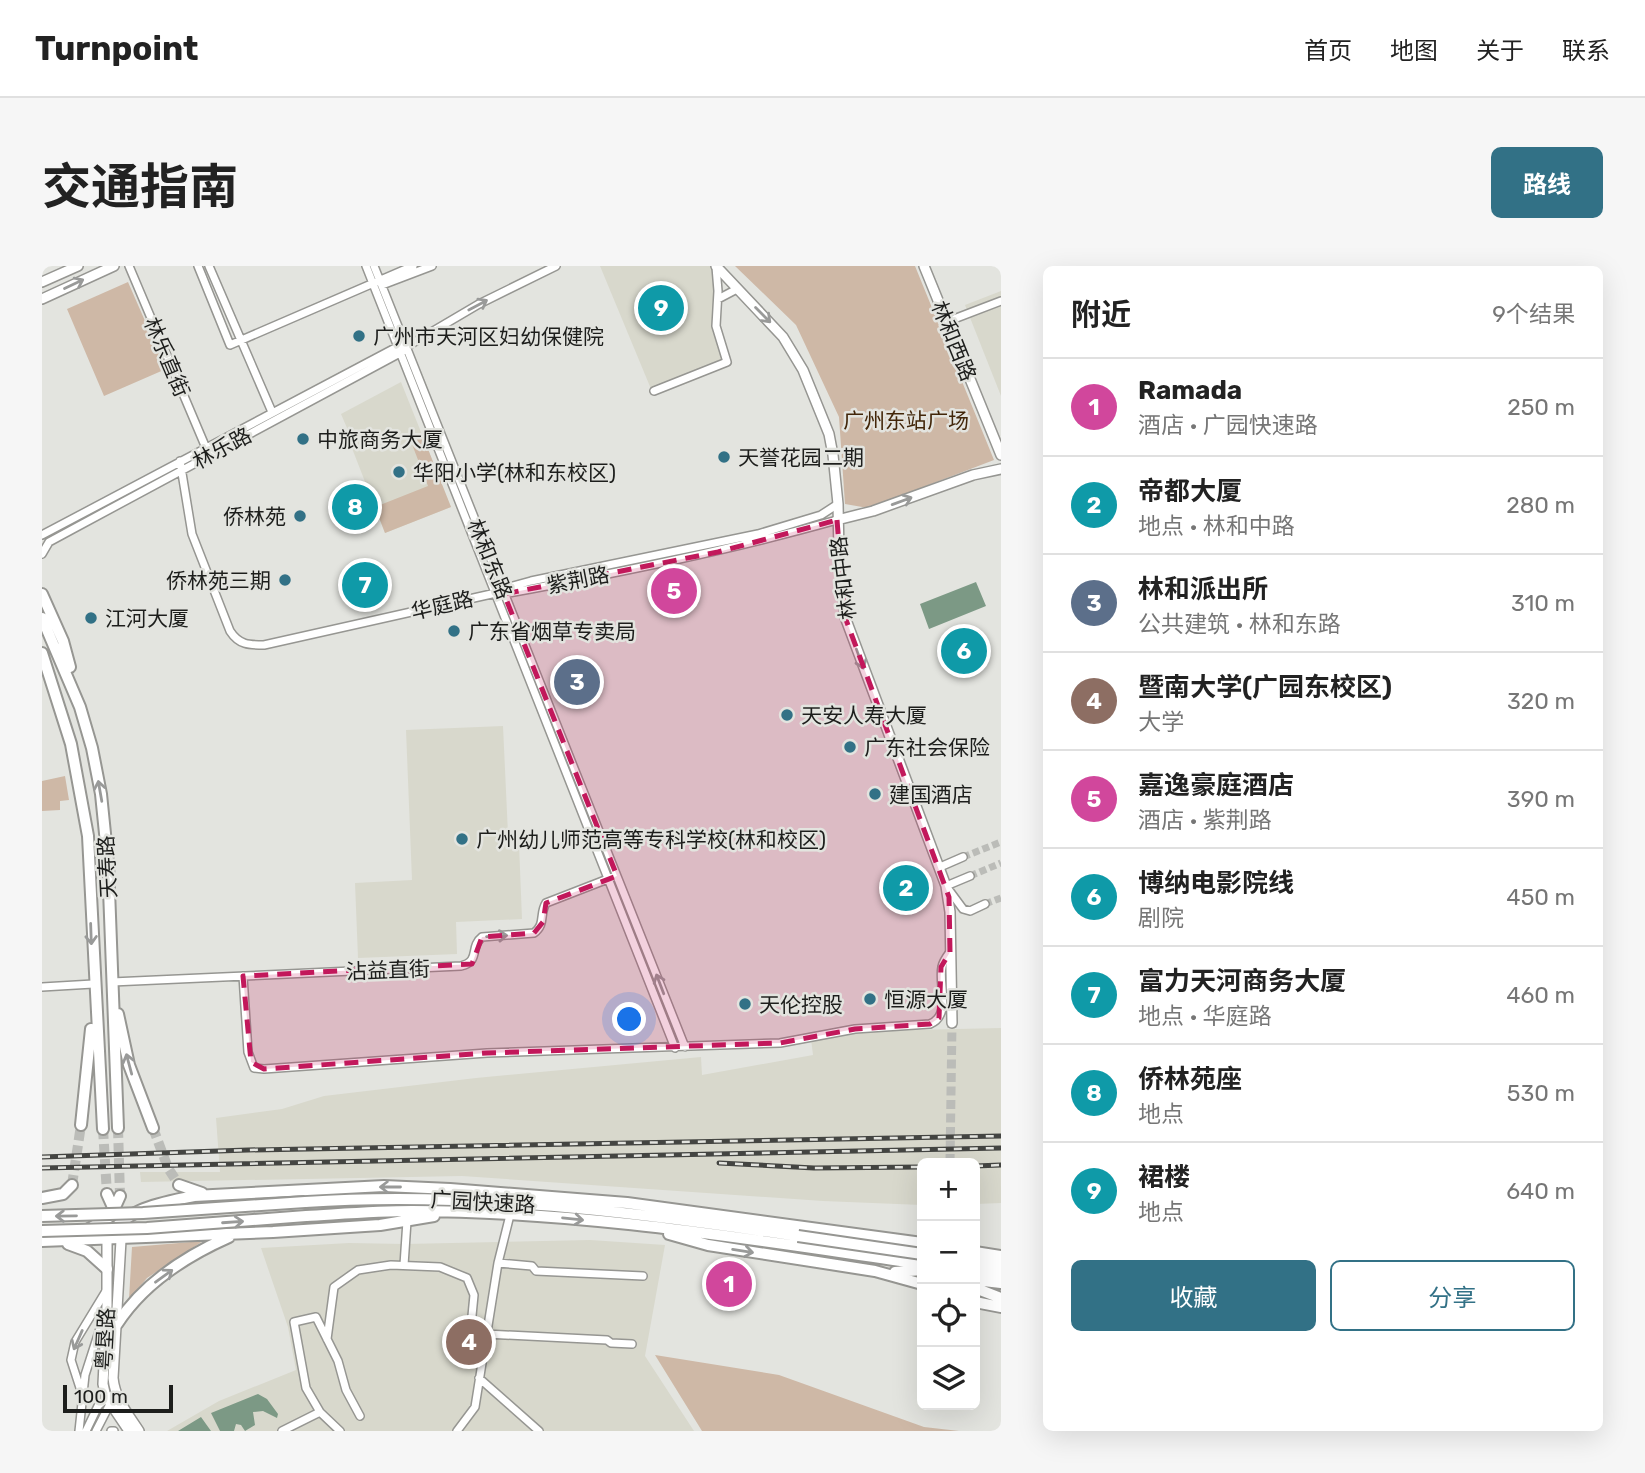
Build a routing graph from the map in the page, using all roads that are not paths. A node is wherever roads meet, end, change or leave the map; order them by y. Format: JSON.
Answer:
{"nodes":[{"id":1,"x":78,"y":266,"type":"edge"},
{"id":2,"x":114,"y":266,"type":"edge"},
{"id":3,"x":129,"y":266,"type":"edge"},
{"id":4,"x":198,"y":266,"type":"edge"},
{"id":5,"x":209,"y":266,"type":"edge"},
{"id":6,"x":366,"y":266,"type":"edge"},
{"id":7,"x":374,"y":266,"type":"edge"},
{"id":8,"x":413,"y":266,"type":"edge"},
{"id":9,"x":432,"y":266,"type":"edge"},
{"id":10,"x":556,"y":266,"type":"edge"},
{"id":11,"x":716,"y":266,"type":"edge"},
{"id":12,"x":924,"y":266,"type":"edge"},
{"id":13,"x":62,"y":270,"type":"edge"},
{"id":14,"x":42,"y":282,"type":"edge"},
{"id":15,"x":382,"y":285,"type":"junction"},
{"id":16,"x":737,"y":289,"type":"junction"},
{"id":17,"x":42,"y":299,"type":"edge"},
{"id":18,"x":718,"y":299,"type":"junction"},
{"id":19,"x":1001,"y":302,"type":"edge"},
{"id":20,"x":946,"y":323,"type":"junction"},
{"id":21,"x":401,"y":349,"type":"junction"},
{"id":22,"x":654,"y":391,"type":"dead end"},
{"id":23,"x":272,"y":412,"type":"junction"},
{"id":24,"x":205,"y":448,"type":"junction"},
{"id":25,"x":1000,"y":452,"type":"edge"},
{"id":26,"x":181,"y":465,"type":"junction"},
{"id":27,"x":1001,"y":469,"type":"edge"},
{"id":28,"x":838,"y":504,"type":"junction"},
{"id":29,"x":837,"y":520,"type":"junction"},
{"id":30,"x":42,"y":535,"type":"edge"},
{"id":31,"x":42,"y":554,"type":"edge"},
{"id":32,"x":500,"y":592,"type":"junction"},
{"id":33,"x":43,"y":596,"type":"edge"},
{"id":34,"x":42,"y":618,"type":"edge"},
{"id":35,"x":42,"y":653,"type":"edge"},
{"id":36,"x":42,"y":668,"type":"edge"},
{"id":37,"x":74,"y":691,"type":"junction"},
{"id":38,"x":55,"y":692,"type":"junction"},
{"id":39,"x":963,"y":857,"type":"tunnel mouth"},
{"id":40,"x":940,"y":867,"type":"junction"},
{"id":41,"x":970,"y":876,"type":"tunnel mouth"},
{"id":42,"x":613,"y":877,"type":"junction"},
{"id":43,"x":90,"y":884,"type":"junction"},
{"id":44,"x":108,"y":884,"type":"junction"},
{"id":45,"x":946,"y":886,"type":"junction"},
{"id":46,"x":985,"y":905,"type":"tunnel mouth"},
{"id":47,"x":950,"y":952,"type":"junction"},
{"id":48,"x":243,"y":976,"type":"junction"},
{"id":49,"x":112,"y":982,"type":"junction"},
{"id":50,"x":93,"y":984,"type":"junction"},
{"id":51,"x":42,"y":987,"type":"edge"},
{"id":52,"x":951,"y":1024,"type":"tunnel mouth"},
{"id":53,"x":685,"y":1047,"type":"junction"},
{"id":54,"x":675,"y":1048,"type":"junction"},
{"id":55,"x":81,"y":1125,"type":"tunnel mouth"},
{"id":56,"x":118,"y":1128,"type":"tunnel mouth"},
{"id":57,"x":153,"y":1128,"type":"tunnel mouth"},
{"id":58,"x":103,"y":1129,"type":"tunnel mouth"},
{"id":59,"x":72,"y":1185,"type":"dead end"},
{"id":60,"x":179,"y":1185,"type":"tunnel mouth"},
{"id":61,"x":107,"y":1194,"type":"tunnel mouth"},
{"id":62,"x":211,"y":1195,"type":"junction"},
{"id":63,"x":42,"y":1198,"type":"edge"},
{"id":64,"x":604,"y":1201,"type":"junction"},
{"id":65,"x":495,"y":1202,"type":"junction"},
{"id":66,"x":456,"y":1213,"type":"junction"},
{"id":67,"x":110,"y":1215,"type":"junction"},
{"id":68,"x":510,"y":1215,"type":"junction"},
{"id":69,"x":42,"y":1216,"type":"edge"},
{"id":70,"x":407,"y":1221,"type":"junction"},
{"id":71,"x":121,"y":1222,"type":"junction"},
{"id":72,"x":653,"y":1228,"type":"junction"},
{"id":73,"x":42,"y":1231,"type":"edge"},
{"id":74,"x":238,"y":1234,"type":"junction"},
{"id":75,"x":210,"y":1235,"type":"junction"},
{"id":76,"x":157,"y":1238,"type":"junction"},
{"id":77,"x":904,"y":1239,"type":"junction"},
{"id":78,"x":107,"y":1240,"type":"junction"},
{"id":79,"x":121,"y":1240,"type":"junction"},
{"id":80,"x":42,"y":1241,"type":"edge"},
{"id":81,"x":55,"y":1241,"type":"junction"},
{"id":82,"x":797,"y":1241,"type":"junction"},
{"id":83,"x":917,"y":1242,"type":"edge"},
{"id":84,"x":917,"y":1250,"type":"edge"},
{"id":85,"x":917,"y":1253,"type":"edge"},
{"id":86,"x":980,"y":1253,"type":"edge"},
{"id":87,"x":1001,"y":1256,"type":"edge"},
{"id":88,"x":498,"y":1262,"type":"junction"},
{"id":89,"x":917,"y":1263,"type":"edge"},
{"id":90,"x":980,"y":1263,"type":"edge"},
{"id":91,"x":404,"y":1265,"type":"junction"},
{"id":92,"x":1001,"y":1266,"type":"edge"},
{"id":93,"x":107,"y":1269,"type":"junction"},
{"id":94,"x":917,"y":1270,"type":"edge"},
{"id":95,"x":874,"y":1271,"type":"junction"},
{"id":96,"x":980,"y":1273,"type":"edge"},
{"id":97,"x":1001,"y":1275,"type":"edge"},
{"id":98,"x":643,"y":1276,"type":"dead end"},
{"id":99,"x":980,"y":1281,"type":"edge"},
{"id":100,"x":917,"y":1283,"type":"edge"},
{"id":101,"x":1001,"y":1283,"type":"edge"},
{"id":102,"x":107,"y":1290,"type":"junction"},
{"id":103,"x":980,"y":1291,"type":"edge"},
{"id":104,"x":1001,"y":1298,"type":"edge"},
{"id":105,"x":980,"y":1303,"type":"edge"},
{"id":106,"x":107,"y":1306,"type":"junction"},
{"id":107,"x":1001,"y":1307,"type":"edge"},
{"id":108,"x":117,"y":1324,"type":"junction"},
{"id":109,"x":487,"y":1331,"type":"junction"},
{"id":110,"x":327,"y":1339,"type":"junction"},
{"id":111,"x":632,"y":1344,"type":"dead end"},
{"id":112,"x":479,"y":1378,"type":"junction"},
{"id":113,"x":116,"y":1393,"type":"junction"},
{"id":114,"x":82,"y":1395,"type":"junction"},
{"id":115,"x":108,"y":1400,"type":"junction"},
{"id":116,"x":320,"y":1412,"type":"junction"},
{"id":117,"x":360,"y":1416,"type":"dead end"},
{"id":118,"x":79,"y":1431,"type":"edge"},
{"id":119,"x":86,"y":1431,"type":"edge"},
{"id":120,"x":96,"y":1431,"type":"edge"},
{"id":121,"x":129,"y":1431,"type":"edge"},
{"id":122,"x":139,"y":1431,"type":"edge"},
{"id":123,"x":282,"y":1431,"type":"edge"},
{"id":124,"x":340,"y":1431,"type":"edge"},
{"id":125,"x":457,"y":1431,"type":"edge"},
{"id":126,"x":539,"y":1431,"type":"edge"}],
"edges":[{"from":1,"to":13,"type":"main road"},
{"from":17,"to":2,"type":"main road","one_way":true},
{"from":3,"to":24,"type":"street","name":"林乐直街"},
{"from":4,"to":8,"type":"street"},
{"from":5,"to":23,"type":"street"},
{"from":6,"to":21,"type":"street","name":"林和东路"},
{"from":7,"to":15,"type":"street","name":"林和东路"},
{"from":9,"to":15,"type":"street"},
{"from":21,"to":10,"type":"street","name":"林乐路","one_way":true},
{"from":11,"to":16,"type":"main road","name":"林和中路"},
{"from":11,"to":18,"type":"street"},
{"from":12,"to":20,"type":"main road","name":"林和西路"},
{"from":13,"to":14,"type":"main road"},
{"from":15,"to":21,"type":"street","name":"林和东路"},
{"from":16,"to":18,"type":"street"},
{"from":16,"to":28,"type":"main road","name":"林和中路","one_way":true},
{"from":18,"to":22,"type":"street"},
{"from":19,"to":20,"type":"street"},
{"from":20,"to":25,"type":"main road","name":"林和西路"},
{"from":21,"to":23,"type":"street","name":"林乐路"},
{"from":21,"to":26,"type":"street","name":"林乐路"},
{"from":21,"to":32,"type":"street","name":"林和东路"},
{"from":23,"to":24,"type":"street","name":"林乐路"},
{"from":24,"to":26,"type":"street","name":"林乐路"},
{"from":26,"to":30,"type":"street","name":"林乐路"},
{"from":26,"to":31,"type":"street","name":"林乐路"},
{"from":26,"to":32,"type":"street","name":"华庭路"},
{"from":29,"to":27,"type":"main road","name":"紫荆路","one_way":true},
{"from":28,"to":29,"type":"main road","name":"林和中路"},
{"from":28,"to":32,"type":"street","name":"紫荆路"},
{"from":29,"to":32,"type":"street","name":"紫荆路"},
{"from":29,"to":40,"type":"main road","name":"林和中路","one_way":true},
{"from":32,"to":42,"type":"street","name":"林和东路"},
{"from":33,"to":37,"type":"highway"},
{"from":34,"to":37,"type":"highway","name":"天寿路"},
{"from":35,"to":38,"type":"highway","name":"天寿路"},
{"from":36,"to":38,"type":"highway"},
{"from":44,"to":37,"type":"highway","name":"天寿路","one_way":true},
{"from":38,"to":43,"type":"highway","name":"天寿路"},
{"from":39,"to":40,"type":"street"},
{"from":40,"to":45,"type":"main road","name":"林和中路"},
{"from":41,"to":45,"type":"street"},
{"from":48,"to":42,"type":"street","name":"沾益直街","one_way":true},
{"from":53,"to":42,"type":"street","name":"林和东路","one_way":true},
{"from":42,"to":54,"type":"street","name":"林和东路"},
{"from":43,"to":44,"type":"highway"},
{"from":43,"to":50,"type":"highway","name":"天寿路","one_way":true},
{"from":44,"to":49,"type":"highway","name":"天寿路"},
{"from":45,"to":46,"type":"street"},
{"from":45,"to":47,"type":"main road","name":"林和中路"},
{"from":47,"to":52,"type":"main road","name":"林和中路"},
{"from":47,"to":53,"type":"street"},
{"from":48,"to":49,"type":"street","name":"沾益直街"},
{"from":48,"to":54,"type":"street"},
{"from":49,"to":56,"type":"highway","name":"天寿路"},
{"from":57,"to":49,"type":"highway","one_way":true},
{"from":50,"to":51,"type":"street"},
{"from":50,"to":55,"type":"highway"},
{"from":50,"to":58,"type":"highway","name":"天寿路"},
{"from":53,"to":54,"type":"street"},
{"from":59,"to":63,"type":"highway"},
{"from":60,"to":62,"type":"highway"},
{"from":61,"to":67,"type":"highway"},
{"from":64,"to":62,"type":"highway","one_way":true},
{"from":62,"to":71,"type":"highway"},
{"from":62,"to":75,"type":"highway"},
{"from":64,"to":65,"type":"highway"},
{"from":64,"to":77,"type":"highway"},
{"from":65,"to":69,"type":"highway","name":"广园快速路","one_way":true,"bridge":true},
{"from":65,"to":82,"type":"highway","name":"广园快速路"},
{"from":66,"to":68,"type":"highway","name":"广园快速路"},
{"from":66,"to":70,"type":"highway"},
{"from":73,"to":66,"type":"highway","name":"广园快速路","one_way":true,"bridge":true},
{"from":67,"to":71,"type":"highway"},
{"from":67,"to":71,"type":"highway"},
{"from":67,"to":78,"type":"highway"},
{"from":67,"to":81,"type":"highway"},
{"from":68,"to":72,"type":"highway","name":"广园快速路","one_way":true},
{"from":68,"to":88,"type":"street"},
{"from":70,"to":74,"type":"highway"},
{"from":70,"to":91,"type":"street"},
{"from":71,"to":76,"type":"highway"},
{"from":71,"to":78,"type":"highway"},
{"from":71,"to":79,"type":"highway"},
{"from":72,"to":82,"type":"highway","name":"广园快速路"},
{"from":72,"to":95,"type":"highway","one_way":true},
{"from":74,"to":75,"type":"highway"},
{"from":108,"to":74,"type":"highway","one_way":true},
{"from":75,"to":76,"type":"highway"},
{"from":76,"to":79,"type":"highway"},
{"from":77,"to":83,"type":"highway"},
{"from":77,"to":84,"type":"highway"},
{"from":78,"to":79,"type":"highway"},
{"from":78,"to":81,"type":"highway"},
{"from":78,"to":93,"type":"main road","name":"粤垦路"},
{"from":79,"to":108,"type":"main road","name":"粤垦路"},
{"from":80,"to":81,"type":"highway"},
{"from":81,"to":93,"type":"highway"},
{"from":82,"to":85,"type":"highway","name":"广园快速路","bridge":true},
{"from":82,"to":89,"type":"highway","name":"广园快速路"},
{"from":86,"to":87,"type":"highway"},
{"from":88,"to":98,"type":"street"},
{"from":88,"to":109,"type":"street"},
{"from":90,"to":92,"type":"highway"},
{"from":91,"to":109,"type":"street"},
{"from":91,"to":110,"type":"street"},
{"from":93,"to":102,"type":"main road","name":"粤垦路"},
{"from":94,"to":95,"type":"highway"},
{"from":95,"to":100,"type":"highway"},
{"from":96,"to":97,"type":"highway"},
{"from":99,"to":101,"type":"highway"},
{"from":102,"to":106,"type":"main road","name":"粤垦路"},
{"from":102,"to":114,"type":"street","one_way":true},
{"from":103,"to":104,"type":"highway"},
{"from":105,"to":107,"type":"highway"},
{"from":106,"to":114,"type":"street"},
{"from":106,"to":115,"type":"main road","name":"粤垦路"},
{"from":108,"to":113,"type":"main road","name":"粤垦路"},
{"from":109,"to":111,"type":"street"},
{"from":109,"to":112,"type":"street"},
{"from":110,"to":116,"type":"street"},
{"from":110,"to":117,"type":"street"},
{"from":112,"to":125,"type":"street"},
{"from":112,"to":126,"type":"street"},
{"from":113,"to":115,"type":"street"},
{"from":113,"to":122,"type":"main road","name":"粤垦路"},
{"from":114,"to":118,"type":"street"},
{"from":115,"to":119,"type":"street"},
{"from":115,"to":120,"type":"street"},
{"from":115,"to":121,"type":"main road","name":"粤垦路"},
{"from":116,"to":123,"type":"street"},
{"from":116,"to":124,"type":"street"}]}
